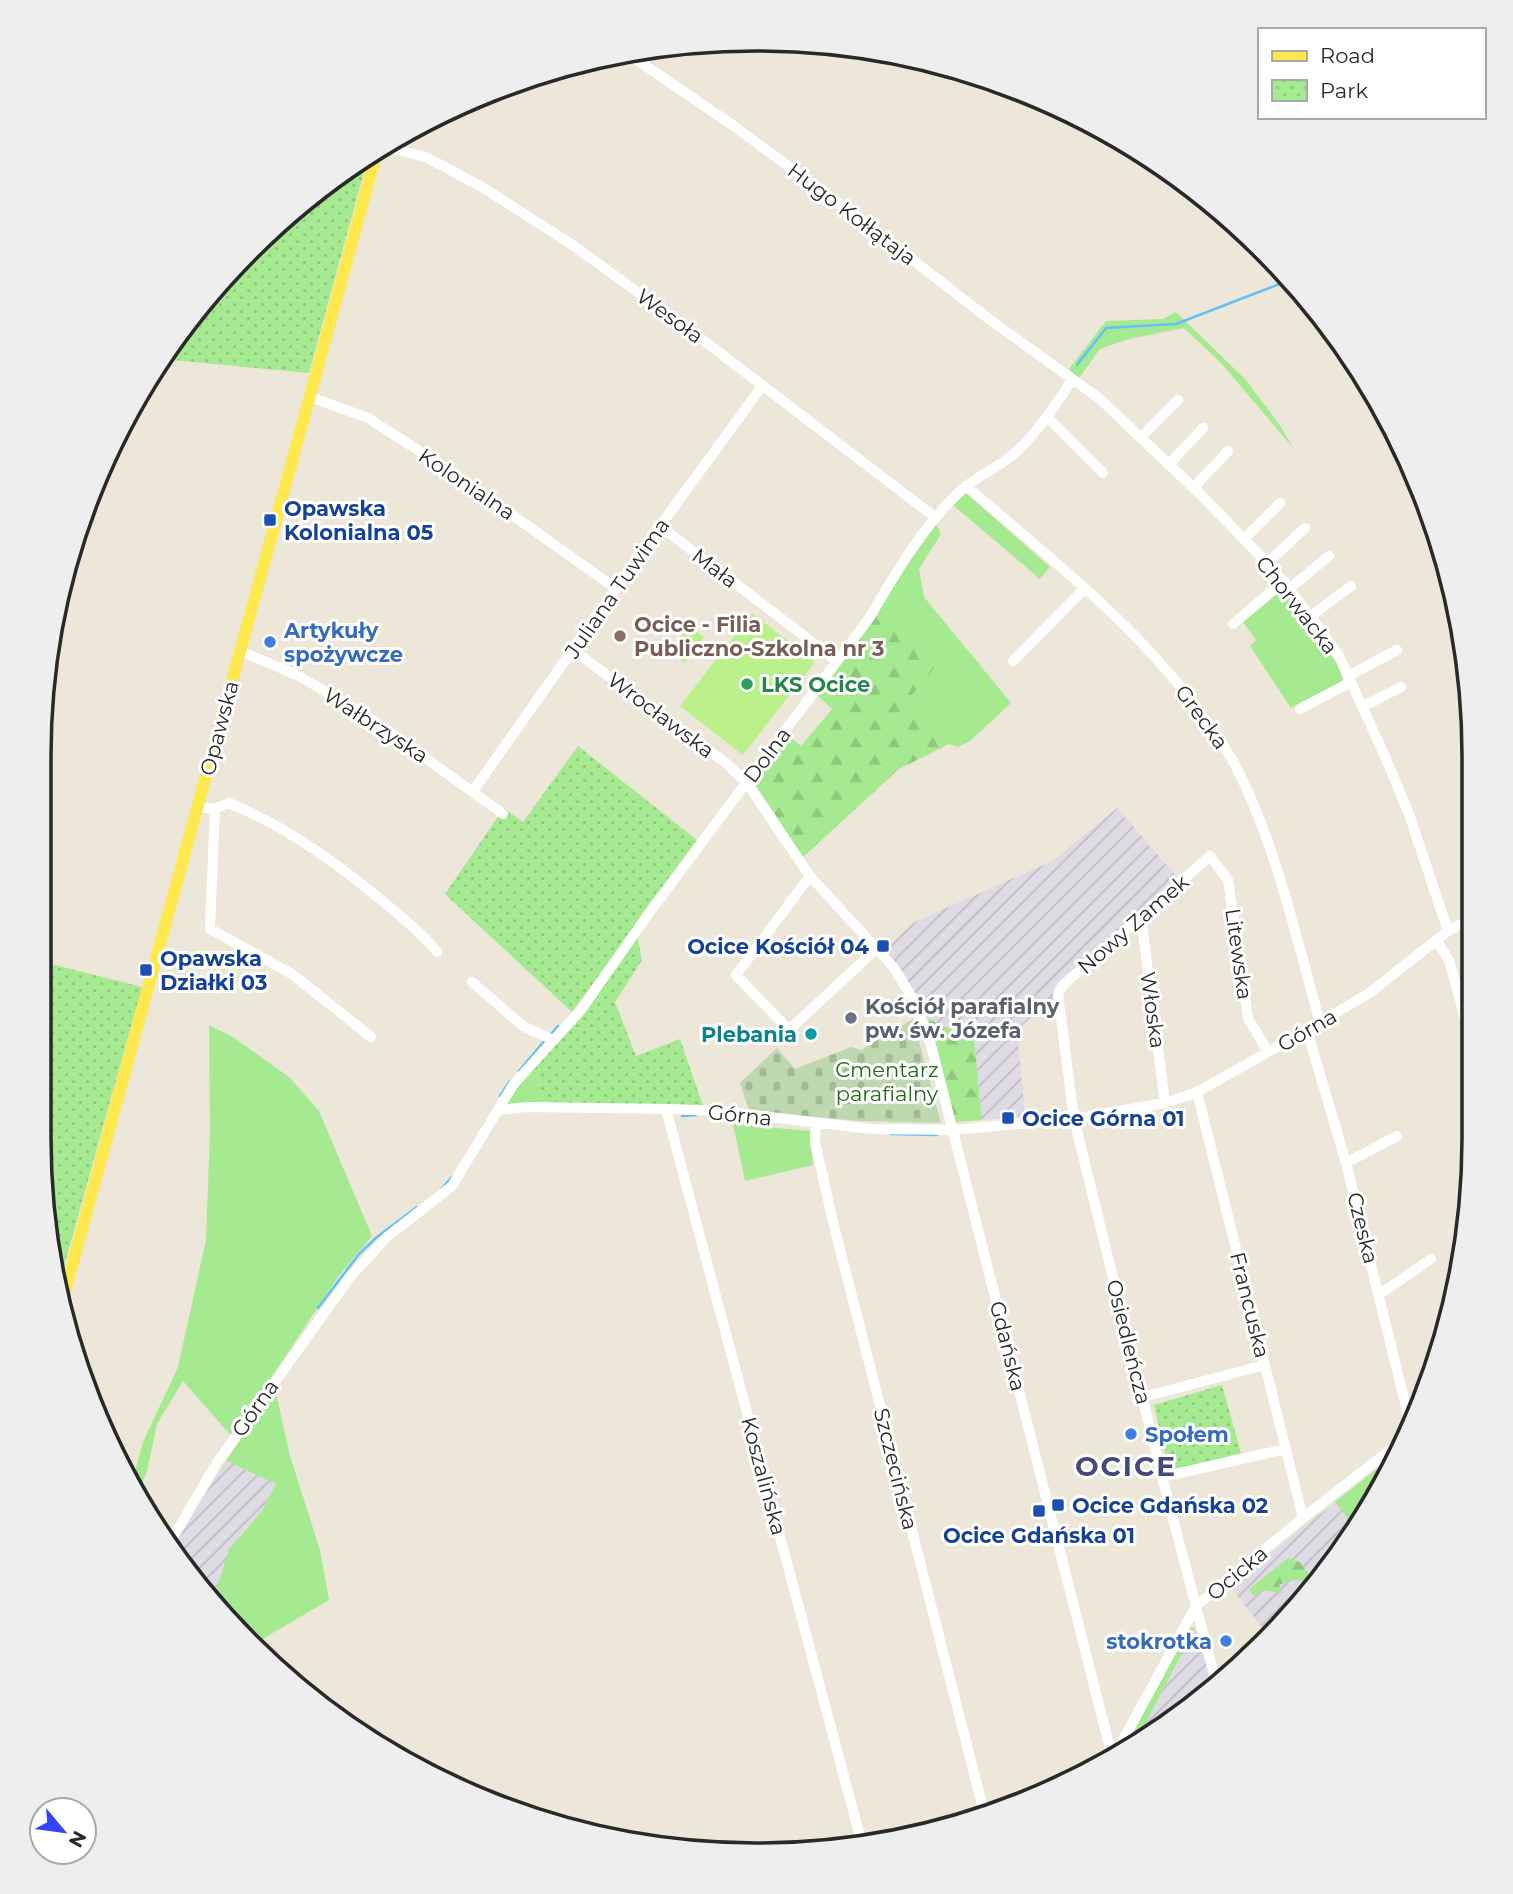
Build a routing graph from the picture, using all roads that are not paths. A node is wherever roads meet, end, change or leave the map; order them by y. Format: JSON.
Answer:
{"nodes":[{"id":1,"x":638,"y":61,"type":"edge"},
{"id":2,"x":397,"y":149,"type":"edge"},
{"id":3,"x":373,"y":164,"type":"edge"},
{"id":4,"x":1072,"y":380,"type":"junction"},
{"id":5,"x":762,"y":386,"type":"junction"},
{"id":6,"x":310,"y":397,"type":"junction"},
{"id":7,"x":1178,"y":400,"type":"dead end"},
{"id":8,"x":1047,"y":417,"type":"junction"},
{"id":9,"x":1203,"y":428,"type":"dead end"},
{"id":10,"x":1141,"y":438,"type":"junction"},
{"id":11,"x":1228,"y":451,"type":"dead end"},
{"id":12,"x":1169,"y":464,"type":"junction"},
{"id":13,"x":1103,"y":473,"type":"dead end"},
{"id":14,"x":966,"y":486,"type":"junction"},
{"id":15,"x":1194,"y":487,"type":"junction"},
{"id":16,"x":1280,"y":503,"type":"dead end"},
{"id":17,"x":936,"y":518,"type":"junction"},
{"id":18,"x":660,"y":526,"type":"junction"},
{"id":19,"x":1304,"y":528,"type":"dead end"},
{"id":20,"x":1244,"y":539,"type":"junction"},
{"id":21,"x":1329,"y":556,"type":"dead end"},
{"id":22,"x":1267,"y":563,"type":"junction"},
{"id":23,"x":1286,"y":585,"type":"junction"},
{"id":24,"x":1351,"y":586,"type":"dead end"},
{"id":25,"x":615,"y":588,"type":"junction"},
{"id":26,"x":1084,"y":588,"type":"junction"},
{"id":27,"x":1311,"y":617,"type":"junction"},
{"id":28,"x":1233,"y":624,"type":"dead end"},
{"id":29,"x":573,"y":650,"type":"junction"},
{"id":30,"x":1397,"y":650,"type":"dead end"},
{"id":31,"x":240,"y":651,"type":"junction"},
{"id":32,"x":837,"y":661,"type":"junction"},
{"id":33,"x":1013,"y":661,"type":"dead end"},
{"id":34,"x":1349,"y":679,"type":"junction"},
{"id":35,"x":1401,"y":687,"type":"dead end"},
{"id":36,"x":1362,"y":707,"type":"junction"},
{"id":37,"x":1300,"y":709,"type":"dead end"},
{"id":38,"x":746,"y":782,"type":"junction"},
{"id":39,"x":473,"y":791,"type":"junction"},
{"id":40,"x":197,"y":807,"type":"junction"},
{"id":41,"x":215,"y":809,"type":"junction"},
{"id":42,"x":503,"y":814,"type":"dead end"},
{"id":43,"x":1210,"y":856,"type":"joint"},
{"id":44,"x":810,"y":876,"type":"junction"},
{"id":45,"x":1141,"y":917,"type":"junction"},
{"id":46,"x":1462,"y":924,"type":"edge"},
{"id":47,"x":1448,"y":931,"type":"junction"},
{"id":48,"x":1436,"y":940,"type":"junction"},
{"id":49,"x":876,"y":949,"type":"junction"},
{"id":50,"x":437,"y":952,"type":"dead end"},
{"id":51,"x":472,"y":982,"type":"dead end"},
{"id":52,"x":1462,"y":1008,"type":"edge"},
{"id":53,"x":1320,"y":1022,"type":"junction"},
{"id":54,"x":1307,"y":1031,"type":"junction"},
{"id":55,"x":371,"y":1037,"type":"dead end"},
{"id":56,"x":548,"y":1038,"type":"junction"},
{"id":57,"x":1268,"y":1052,"type":"junction"},
{"id":58,"x":1197,"y":1092,"type":"junction"},
{"id":59,"x":1165,"y":1103,"type":"junction"},
{"id":60,"x":666,"y":1109,"type":"junction"},
{"id":61,"x":499,"y":1110,"type":"junction"},
{"id":62,"x":1074,"y":1119,"type":"junction"},
{"id":63,"x":816,"y":1124,"type":"junction"},
{"id":64,"x":953,"y":1130,"type":"junction"},
{"id":65,"x":1396,"y":1136,"type":"dead end"},
{"id":66,"x":1346,"y":1163,"type":"junction"},
{"id":67,"x":1431,"y":1259,"type":"dead end"},
{"id":68,"x":67,"y":1286,"type":"edge"},
{"id":69,"x":1380,"y":1294,"type":"junction"},
{"id":70,"x":1265,"y":1366,"type":"junction"},
{"id":71,"x":1143,"y":1397,"type":"junction"},
{"id":72,"x":1407,"y":1411,"type":"edge"},
{"id":73,"x":1286,"y":1449,"type":"junction"},
{"id":74,"x":1388,"y":1451,"type":"edge"},
{"id":75,"x":1162,"y":1477,"type":"junction"},
{"id":76,"x":1303,"y":1518,"type":"junction"},
{"id":77,"x":174,"y":1536,"type":"edge"},
{"id":78,"x":1196,"y":1606,"type":"junction"},
{"id":79,"x":1214,"y":1674,"type":"edge"},
{"id":80,"x":1123,"y":1740,"type":"edge"},
{"id":81,"x":1110,"y":1748,"type":"edge"},
{"id":82,"x":983,"y":1806,"type":"edge"},
{"id":83,"x":860,"y":1835,"type":"edge"}],
"edges":[{"from":1,"to":4,"type":"street","name":"Hugo Kołłątaja"},
{"from":2,"to":5,"type":"street","name":"Wesoła"},
{"from":3,"to":6,"type":"main road","name":"Opawska"},
{"from":4,"to":8,"type":"street","name":"Dolna"},
{"from":4,"to":10,"type":"street","name":"Chorwacka"},
{"from":5,"to":17,"type":"street","name":"Wesoła"},
{"from":5,"to":18,"type":"street","name":"Juliana Tuwima"},
{"from":6,"to":25,"type":"street","name":"Kolonialna"},
{"from":6,"to":31,"type":"main road","name":"Opawska"},
{"from":7,"to":10,"type":"street"},
{"from":8,"to":13,"type":"street"},
{"from":8,"to":14,"type":"street","name":"Dolna"},
{"from":9,"to":12,"type":"street"},
{"from":10,"to":12,"type":"street","name":"Chorwacka"},
{"from":11,"to":15,"type":"street"},
{"from":12,"to":15,"type":"street","name":"Chorwacka"},
{"from":14,"to":17,"type":"street","name":"Dolna"},
{"from":14,"to":26,"type":"street","name":"Grecka"},
{"from":15,"to":20,"type":"street","name":"Chorwacka"},
{"from":16,"to":20,"type":"street"},
{"from":17,"to":32,"type":"street","name":"Dolna"},
{"from":18,"to":25,"type":"street","name":"Juliana Tuwima"},
{"from":18,"to":32,"type":"street","name":"Mała"},
{"from":19,"to":22,"type":"street"},
{"from":20,"to":22,"type":"street","name":"Chorwacka"},
{"from":21,"to":23,"type":"street"},
{"from":22,"to":23,"type":"street","name":"Chorwacka"},
{"from":23,"to":27,"type":"street","name":"Chorwacka"},
{"from":23,"to":28,"type":"street"},
{"from":24,"to":27,"type":"street"},
{"from":25,"to":29,"type":"street","name":"Juliana Tuwima"},
{"from":26,"to":33,"type":"street"},
{"from":26,"to":53,"type":"street","name":"Grecka"},
{"from":27,"to":34,"type":"street","name":"Chorwacka"},
{"from":29,"to":38,"type":"street","name":"Wrocławska"},
{"from":29,"to":39,"type":"street","name":"Juliana Tuwima"},
{"from":30,"to":34,"type":"street"},
{"from":31,"to":39,"type":"street","name":"Wałbrzyska"},
{"from":31,"to":40,"type":"main road","name":"Opawska"},
{"from":32,"to":38,"type":"street","name":"Dolna"},
{"from":34,"to":36,"type":"street","name":"Chorwacka"},
{"from":34,"to":37,"type":"street"},
{"from":35,"to":36,"type":"street"},
{"from":36,"to":47,"type":"street","name":"Chorwacka"},
{"from":38,"to":44,"type":"street","name":"Gdańska"},
{"from":38,"to":56,"type":"street","name":"Dolna"},
{"from":39,"to":42,"type":"street","name":"Wałbrzyska"},
{"from":40,"to":41,"type":"street"},
{"from":40,"to":68,"type":"main road","name":"Opawska"},
{"from":41,"to":50,"type":"street"},
{"from":41,"to":55,"type":"street"},
{"from":43,"to":45,"type":"street","name":"Nowy Zamek"},
{"from":43,"to":57,"type":"street","name":"Litewska"},
{"from":44,"to":49,"type":"street","name":"Gdańska"},
{"from":44,"to":49,"type":"street"},
{"from":45,"to":59,"type":"street","name":"Włoska"},
{"from":45,"to":62,"type":"street","name":"Nowy Zamek"},
{"from":46,"to":47,"type":"street","name":"Górna"},
{"from":47,"to":48,"type":"street","name":"Górna"},
{"from":48,"to":52,"type":"street"},
{"from":48,"to":53,"type":"street","name":"Górna"},
{"from":49,"to":64,"type":"street","name":"Gdańska"},
{"from":51,"to":56,"type":"street"},
{"from":53,"to":54,"type":"street","name":"Górna"},
{"from":54,"to":57,"type":"street","name":"Górna"},
{"from":54,"to":66,"type":"street","name":"Czeska"},
{"from":56,"to":61,"type":"street","name":"Dolna"},
{"from":57,"to":58,"type":"street","name":"Górna"},
{"from":58,"to":59,"type":"street","name":"Górna"},
{"from":58,"to":70,"type":"street","name":"Francuska"},
{"from":59,"to":62,"type":"street","name":"Górna"},
{"from":60,"to":61,"type":"street","name":"Górna"},
{"from":60,"to":63,"type":"street","name":"Górna"},
{"from":60,"to":83,"type":"street","name":"Koszalińska"},
{"from":61,"to":77,"type":"street","name":"Górna"},
{"from":62,"to":64,"type":"street","name":"Górna"},
{"from":62,"to":71,"type":"street","name":"Osiedleńcza"},
{"from":63,"to":64,"type":"street","name":"Górna"},
{"from":63,"to":82,"type":"street","name":"Szczecińska"},
{"from":64,"to":81,"type":"street","name":"Gdańska"},
{"from":65,"to":66,"type":"street"},
{"from":66,"to":69,"type":"street","name":"Czeska"},
{"from":67,"to":69,"type":"street"},
{"from":69,"to":72,"type":"street","name":"Czeska"},
{"from":70,"to":71,"type":"street"},
{"from":70,"to":73,"type":"street","name":"Francuska"},
{"from":71,"to":75,"type":"street","name":"Osiedleńcza"},
{"from":73,"to":75,"type":"street"},
{"from":73,"to":76,"type":"street","name":"Francuska"},
{"from":74,"to":76,"type":"street","name":"Ocicka"},
{"from":75,"to":78,"type":"street","name":"Osiedleńcza"},
{"from":76,"to":78,"type":"street","name":"Ocicka"},
{"from":78,"to":79,"type":"street","name":"Osiedleńcza"},
{"from":78,"to":80,"type":"street","name":"Ocicka"}]}
